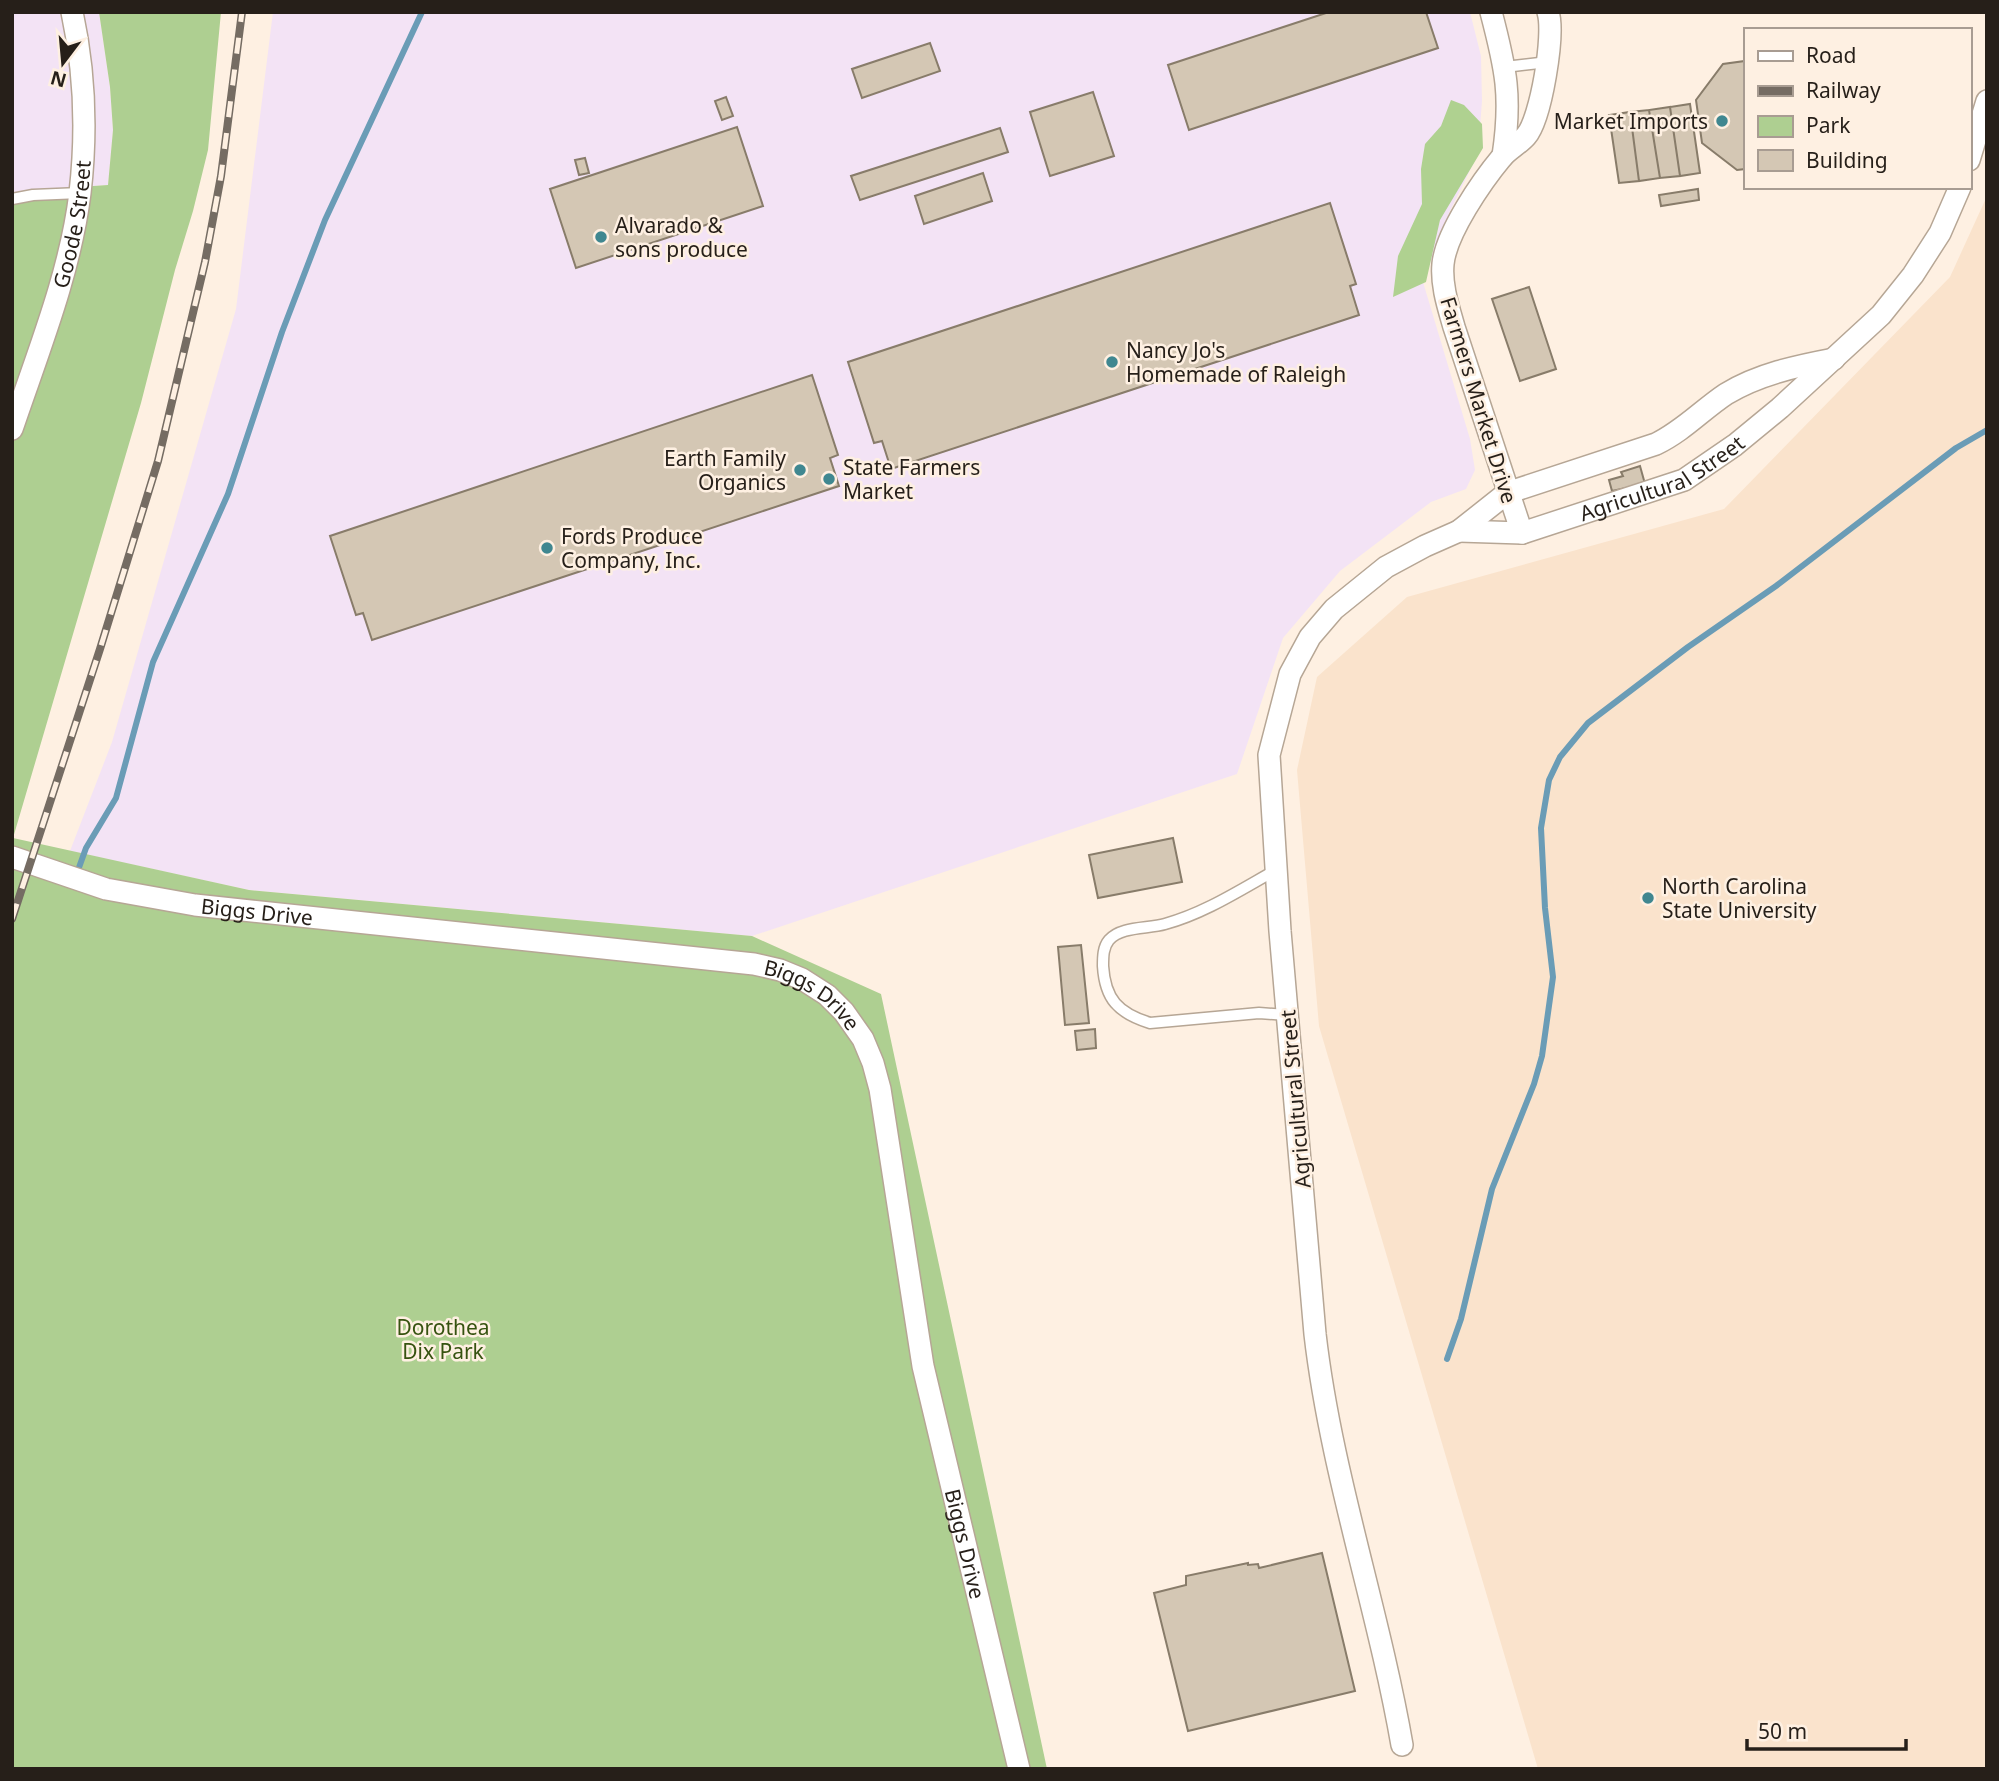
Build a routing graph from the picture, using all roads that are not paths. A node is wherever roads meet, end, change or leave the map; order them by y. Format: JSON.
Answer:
{"nodes":[{"id":1,"x":72,"y":12,"type":"edge"},
{"id":2,"x":1491,"y":12,"type":"edge"},
{"id":3,"x":1548,"y":12,"type":"edge"},
{"id":4,"x":1549,"y":62,"type":"junction"},
{"id":5,"x":1505,"y":67,"type":"junction"},
{"id":6,"x":1987,"y":102,"type":"edge"},
{"id":7,"x":1971,"y":154,"type":"edge"},
{"id":8,"x":1503,"y":156,"type":"junction"},
{"id":9,"x":1959,"y":189,"type":"edge"},
{"id":10,"x":80,"y":193,"type":"junction"},
{"id":11,"x":12,"y":200,"type":"edge"},
{"id":12,"x":1834,"y":359,"type":"junction"},
{"id":13,"x":12,"y":429,"type":"edge"},
{"id":14,"x":1507,"y":493,"type":"junction"},
{"id":15,"x":1459,"y":531,"type":"junction"},
{"id":16,"x":1521,"y":533,"type":"junction"},
{"id":17,"x":12,"y":857,"type":"edge"},
{"id":18,"x":1276,"y":870,"type":"junction"},
{"id":19,"x":1287,"y":1015,"type":"junction"},
{"id":20,"x":1402,"y":1745,"type":"dead end"},
{"id":21,"x":1018,"y":1769,"type":"edge"}],
"edges":[{"from":1,"to":10,"type":"street","name":"Goode Street"},
{"from":2,"to":5,"type":"street","name":"Farmers Market Drive"},
{"from":3,"to":4,"type":"street","name":"Farmers Market Drive"},
{"from":4,"to":5,"type":"lane"},
{"from":4,"to":8,"type":"street","name":"Farmers Market Drive"},
{"from":5,"to":8,"type":"street","name":"Farmers Market Drive"},
{"from":6,"to":7,"type":"street"},
{"from":8,"to":14,"type":"street","name":"Farmers Market Drive"},
{"from":9,"to":12,"type":"street","name":"Agricultural Street"},
{"from":10,"to":11,"type":"lane"},
{"from":10,"to":13,"type":"street","name":"Goode Street"},
{"from":12,"to":14,"type":"street","name":"Agricultural Street"},
{"from":12,"to":16,"type":"street","name":"Agricultural Street"},
{"from":14,"to":15,"type":"street","name":"Agricultural Street"},
{"from":14,"to":16,"type":"street","name":"Farmers Market Drive"},
{"from":15,"to":16,"type":"street","name":"Agricultural Street"},
{"from":15,"to":18,"type":"street","name":"Agricultural Street"},
{"from":17,"to":21,"type":"street","name":"Biggs Drive"},
{"from":18,"to":19,"type":"street","name":"Agricultural Street"},
{"from":18,"to":19,"type":"lane"},
{"from":19,"to":20,"type":"street","name":"Agricultural Street"}]}
